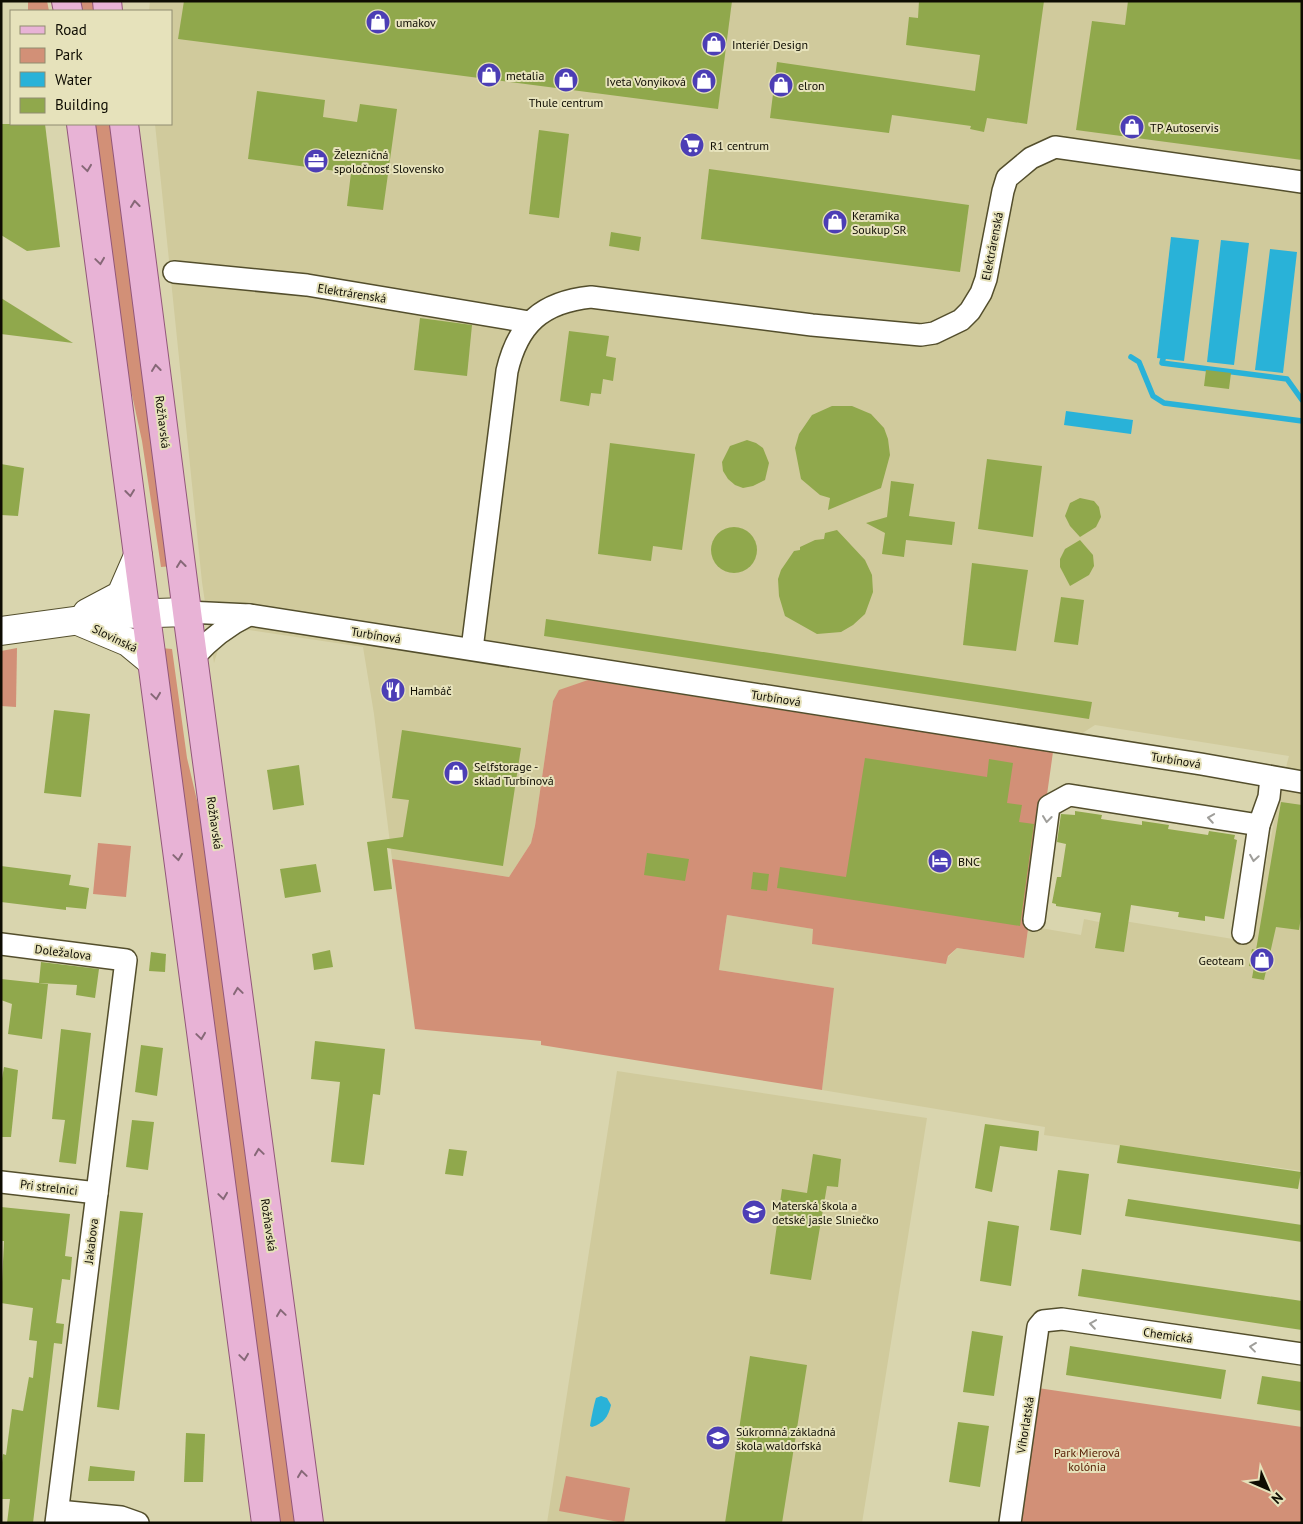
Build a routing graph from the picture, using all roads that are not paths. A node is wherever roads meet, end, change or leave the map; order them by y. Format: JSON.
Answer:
{"nodes":[{"id":1,"x":81,"y":125,"type":"edge"},
{"id":2,"x":124,"y":125,"type":"edge"},
{"id":3,"x":1302,"y":182,"type":"edge"},
{"id":4,"x":174,"y":272,"type":"dead end"},
{"id":5,"x":529,"y":322,"type":"junction"},
{"id":6,"x":138,"y":556,"type":"junction"},
{"id":7,"x":187,"y":612,"type":"junction"},
{"id":8,"x":145,"y":613,"type":"junction"},
{"id":9,"x":250,"y":615,"type":"junction"},
{"id":10,"x":75,"y":620,"type":"junction"},
{"id":11,"x":1,"y":631,"type":"edge"},
{"id":12,"x":472,"y":649,"type":"junction"},
{"id":13,"x":193,"y":658,"type":"junction"},
{"id":14,"x":152,"y":661,"type":"junction"},
{"id":15,"x":1272,"y":777,"type":"junction"},
{"id":16,"x":1302,"y":782,"type":"edge"},
{"id":17,"x":1259,"y":825,"type":"junction"},
{"id":18,"x":1034,"y":920,"type":"dead end"},
{"id":19,"x":1243,"y":933,"type":"dead end"},
{"id":20,"x":1,"y":944,"type":"edge"},
{"id":21,"x":126,"y":960,"type":"joint"},
{"id":22,"x":1,"y":1182,"type":"edge"},
{"id":23,"x":97,"y":1193,"type":"junction"},
{"id":24,"x":1038,"y":1327,"type":"joint"},
{"id":25,"x":1302,"y":1354,"type":"edge"},
{"id":26,"x":57,"y":1517,"type":"edge"},
{"id":27,"x":138,"y":1523,"type":"edge"},
{"id":28,"x":266,"y":1523,"type":"edge"},
{"id":29,"x":309,"y":1523,"type":"edge"},
{"id":30,"x":1010,"y":1523,"type":"edge"}],
"edges":[{"from":1,"to":6,"type":"main road","one_way":true},
{"from":7,"to":2,"type":"main road","name":"Rožňavská","one_way":true},
{"from":3,"to":5,"type":"street","name":"Elektrárenská"},
{"from":4,"to":5,"type":"street","name":"Elektrárenská"},
{"from":5,"to":12,"type":"street","name":"Elektrárenská"},
{"from":6,"to":8,"type":"main road"},
{"from":6,"to":10,"type":"street","name":"Slovinská"},
{"from":7,"to":8,"type":"street","name":"Slovinská"},
{"from":7,"to":9,"type":"street","name":"Turbínová"},
{"from":7,"to":13,"type":"main road","name":"Rožňavská"},
{"from":8,"to":10,"type":"street","name":"Slovinská"},
{"from":8,"to":14,"type":"main road"},
{"from":9,"to":12,"type":"street","name":"Turbínová"},
{"from":9,"to":13,"type":"street"},
{"from":10,"to":11,"type":"street","name":"Slovinská"},
{"from":10,"to":14,"type":"street","name":"Slovinská"},
{"from":12,"to":15,"type":"street","name":"Turbínová"},
{"from":29,"to":13,"type":"main road","name":"Rožňavská","one_way":true},
{"from":14,"to":28,"type":"main road","one_way":true},
{"from":15,"to":16,"type":"street","name":"Turbínová"},
{"from":15,"to":17,"type":"street"},
{"from":17,"to":18,"type":"street","one_way":true},
{"from":17,"to":19,"type":"street","one_way":true},
{"from":20,"to":21,"type":"street","name":"Doležalova"},
{"from":21,"to":23,"type":"street","name":"Jakabova"},
{"from":22,"to":23,"type":"street","name":"Pri strelnici"},
{"from":23,"to":26,"type":"street","name":"Jakabova"},
{"from":25,"to":24,"type":"street","name":"Chemická","one_way":true},
{"from":24,"to":30,"type":"street","name":"Vihorlatská"},
{"from":26,"to":27,"type":"street"}]}
